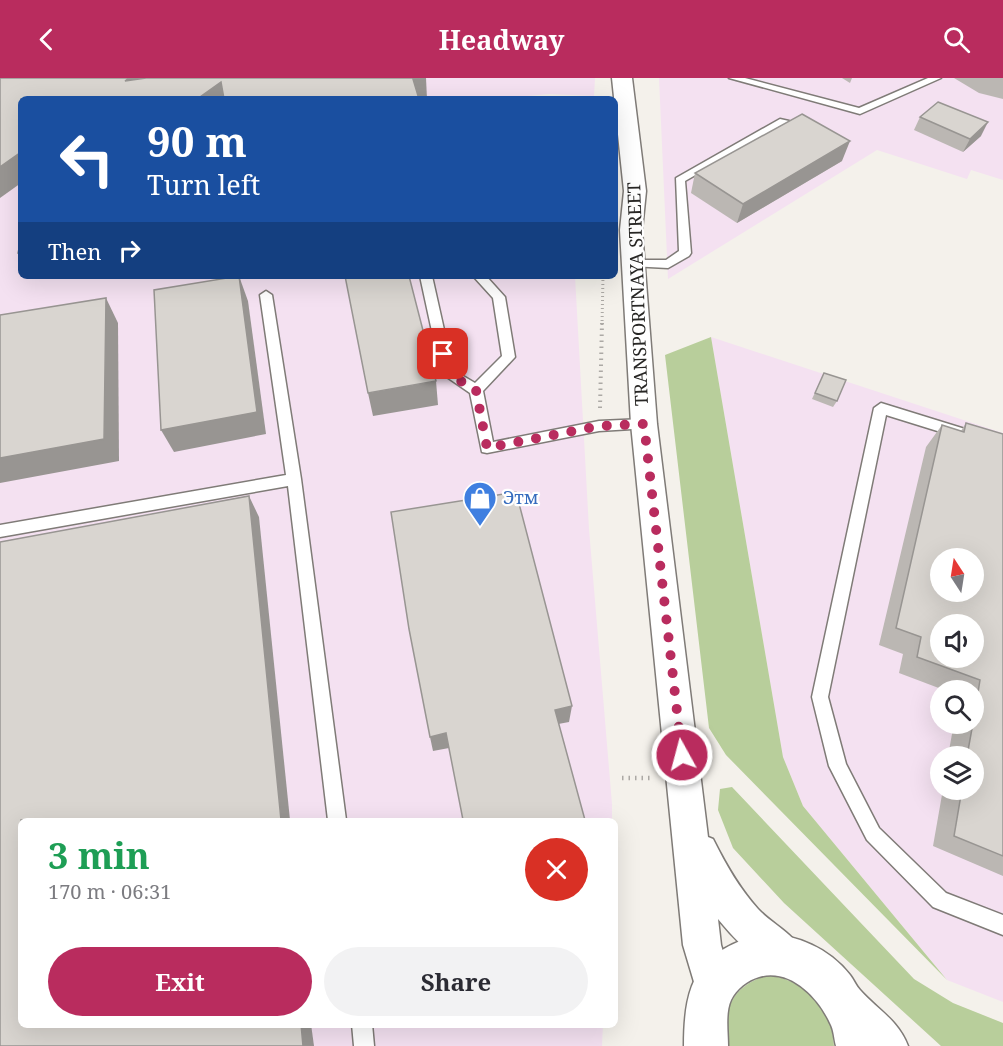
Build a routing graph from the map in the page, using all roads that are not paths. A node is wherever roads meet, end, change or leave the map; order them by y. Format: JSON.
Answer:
{"nodes":[{"id":1,"x":622,"y":78,"type":"edge"},
{"id":2,"x":734,"y":78,"type":"edge"},
{"id":3,"x":936,"y":78,"type":"edge"},
{"id":4,"x":784,"y":121,"type":"edge"},
{"id":5,"x":633,"y":263,"type":"junction"},
{"id":6,"x":427,"y":279,"type":"edge"},
{"id":7,"x":482,"y":279,"type":"edge"},
{"id":8,"x":266,"y":296,"type":"dead end"},
{"id":9,"x":476,"y":390,"type":"junction"},
{"id":10,"x":644,"y":424,"type":"junction"},
{"id":11,"x":981,"y":440,"type":"edge"},
{"id":12,"x":294,"y":479,"type":"junction"},
{"id":13,"x":0,"y":531,"type":"edge"},
{"id":14,"x":337,"y":818,"type":"edge"},
{"id":15,"x":691,"y":832,"type":"junction"},
{"id":16,"x":1003,"y":925,"type":"edge"},
{"id":17,"x":784,"y":955,"type":"junction"},
{"id":18,"x":714,"y":988,"type":"junction"},
{"id":19,"x":846,"y":1005,"type":"junction"},
{"id":20,"x":362,"y":1028,"type":"edge"},
{"id":21,"x":707,"y":1044,"type":"edge"},
{"id":22,"x":364,"y":1046,"type":"edge"},
{"id":23,"x":858,"y":1046,"type":"edge"},
{"id":24,"x":886,"y":1046,"type":"edge"}],
"edges":[{"from":1,"to":5,"type":"street","name":"TRANSPORTNAYA STREET"},
{"from":2,"to":3,"type":"lane"},
{"from":4,"to":5,"type":"lane"},
{"from":5,"to":10,"type":"street","name":"TRANSPORTNAYA STREET"},
{"from":6,"to":9,"type":"lane"},
{"from":7,"to":9,"type":"lane"},
{"from":8,"to":12,"type":"lane"},
{"from":9,"to":10,"type":"lane"},
{"from":10,"to":15,"type":"street","name":"TRANSPORTNAYA STREET"},
{"from":11,"to":16,"type":"lane"},
{"from":12,"to":13,"type":"lane"},
{"from":12,"to":14,"type":"lane"},
{"from":15,"to":17,"type":"street"},
{"from":15,"to":18,"type":"street","name":"TRANSPORTNAYA STREET"},
{"from":17,"to":18,"type":"street"},
{"from":17,"to":19,"type":"street"},
{"from":18,"to":21,"type":"street"},
{"from":19,"to":23,"type":"street"},
{"from":19,"to":24,"type":"street"},
{"from":20,"to":22,"type":"lane"}]}
